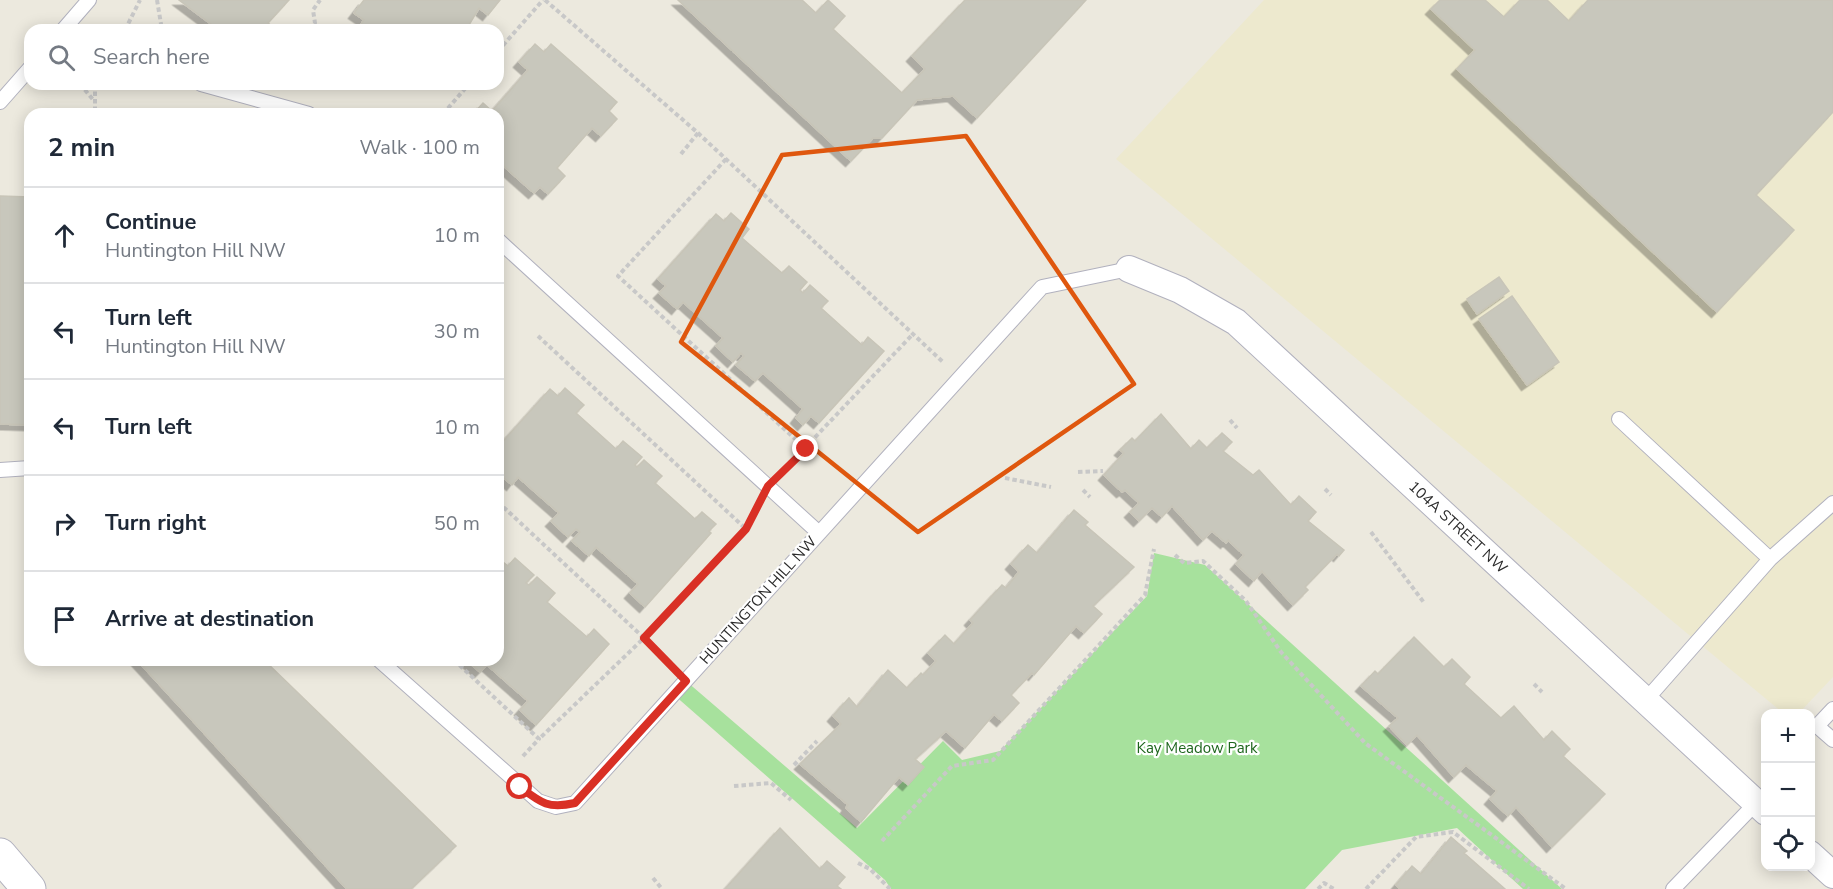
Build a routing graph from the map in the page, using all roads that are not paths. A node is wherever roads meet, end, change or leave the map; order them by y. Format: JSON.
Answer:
{"nodes":[{"id":1,"x":90,"y":0,"type":"edge"},
{"id":2,"x":72,"y":24,"type":"edge"},
{"id":3,"x":24,"y":75,"type":"edge"},
{"id":4,"x":223,"y":90,"type":"edge"},
{"id":5,"x":0,"y":102,"type":"edge"},
{"id":6,"x":287,"y":108,"type":"edge"},
{"id":7,"x":504,"y":245,"type":"edge"},
{"id":8,"x":1129,"y":269,"type":"joint"},
{"id":9,"x":1619,"y":419,"type":"dead end"},
{"id":10,"x":24,"y":468,"type":"edge"},
{"id":11,"x":0,"y":470,"type":"edge"},
{"id":12,"x":1833,"y":503,"type":"edge"},
{"id":13,"x":819,"y":533,"type":"junction"},
{"id":14,"x":1770,"y":559,"type":"junction"},
{"id":15,"x":386,"y":666,"type":"edge"},
{"id":16,"x":1645,"y":701,"type":"junction"},
{"id":17,"x":1833,"y":709,"type":"edge"},
{"id":18,"x":1833,"y":740,"type":"edge"},
{"id":19,"x":1761,"y":808,"type":"edge"},
{"id":20,"x":0,"y":855,"type":"edge"},
{"id":21,"x":1815,"y":859,"type":"edge"},
{"id":22,"x":1833,"y":875,"type":"edge"},
{"id":23,"x":29,"y":889,"type":"edge"},
{"id":24,"x":1673,"y":889,"type":"edge"}],
"edges":[{"from":1,"to":2,"type":"lane"},
{"from":3,"to":5,"type":"lane"},
{"from":4,"to":6,"type":"lane"},
{"from":7,"to":13,"type":"lane","name":"HUNTINGTON HILL NW"},
{"from":8,"to":13,"type":"lane"},
{"from":8,"to":16,"type":"street","name":"104A STREET NW"},
{"from":9,"to":14,"type":"lane"},
{"from":10,"to":11,"type":"lane"},
{"from":12,"to":14,"type":"lane"},
{"from":13,"to":15,"type":"lane","name":"HUNTINGTON HILL NW"},
{"from":14,"to":16,"type":"lane"},
{"from":16,"to":19,"type":"street","name":"104A STREET NW"},
{"from":17,"to":18,"type":"lane"},
{"from":19,"to":24,"type":"lane"},
{"from":20,"to":23,"type":"main road"},
{"from":21,"to":22,"type":"street"}]}
